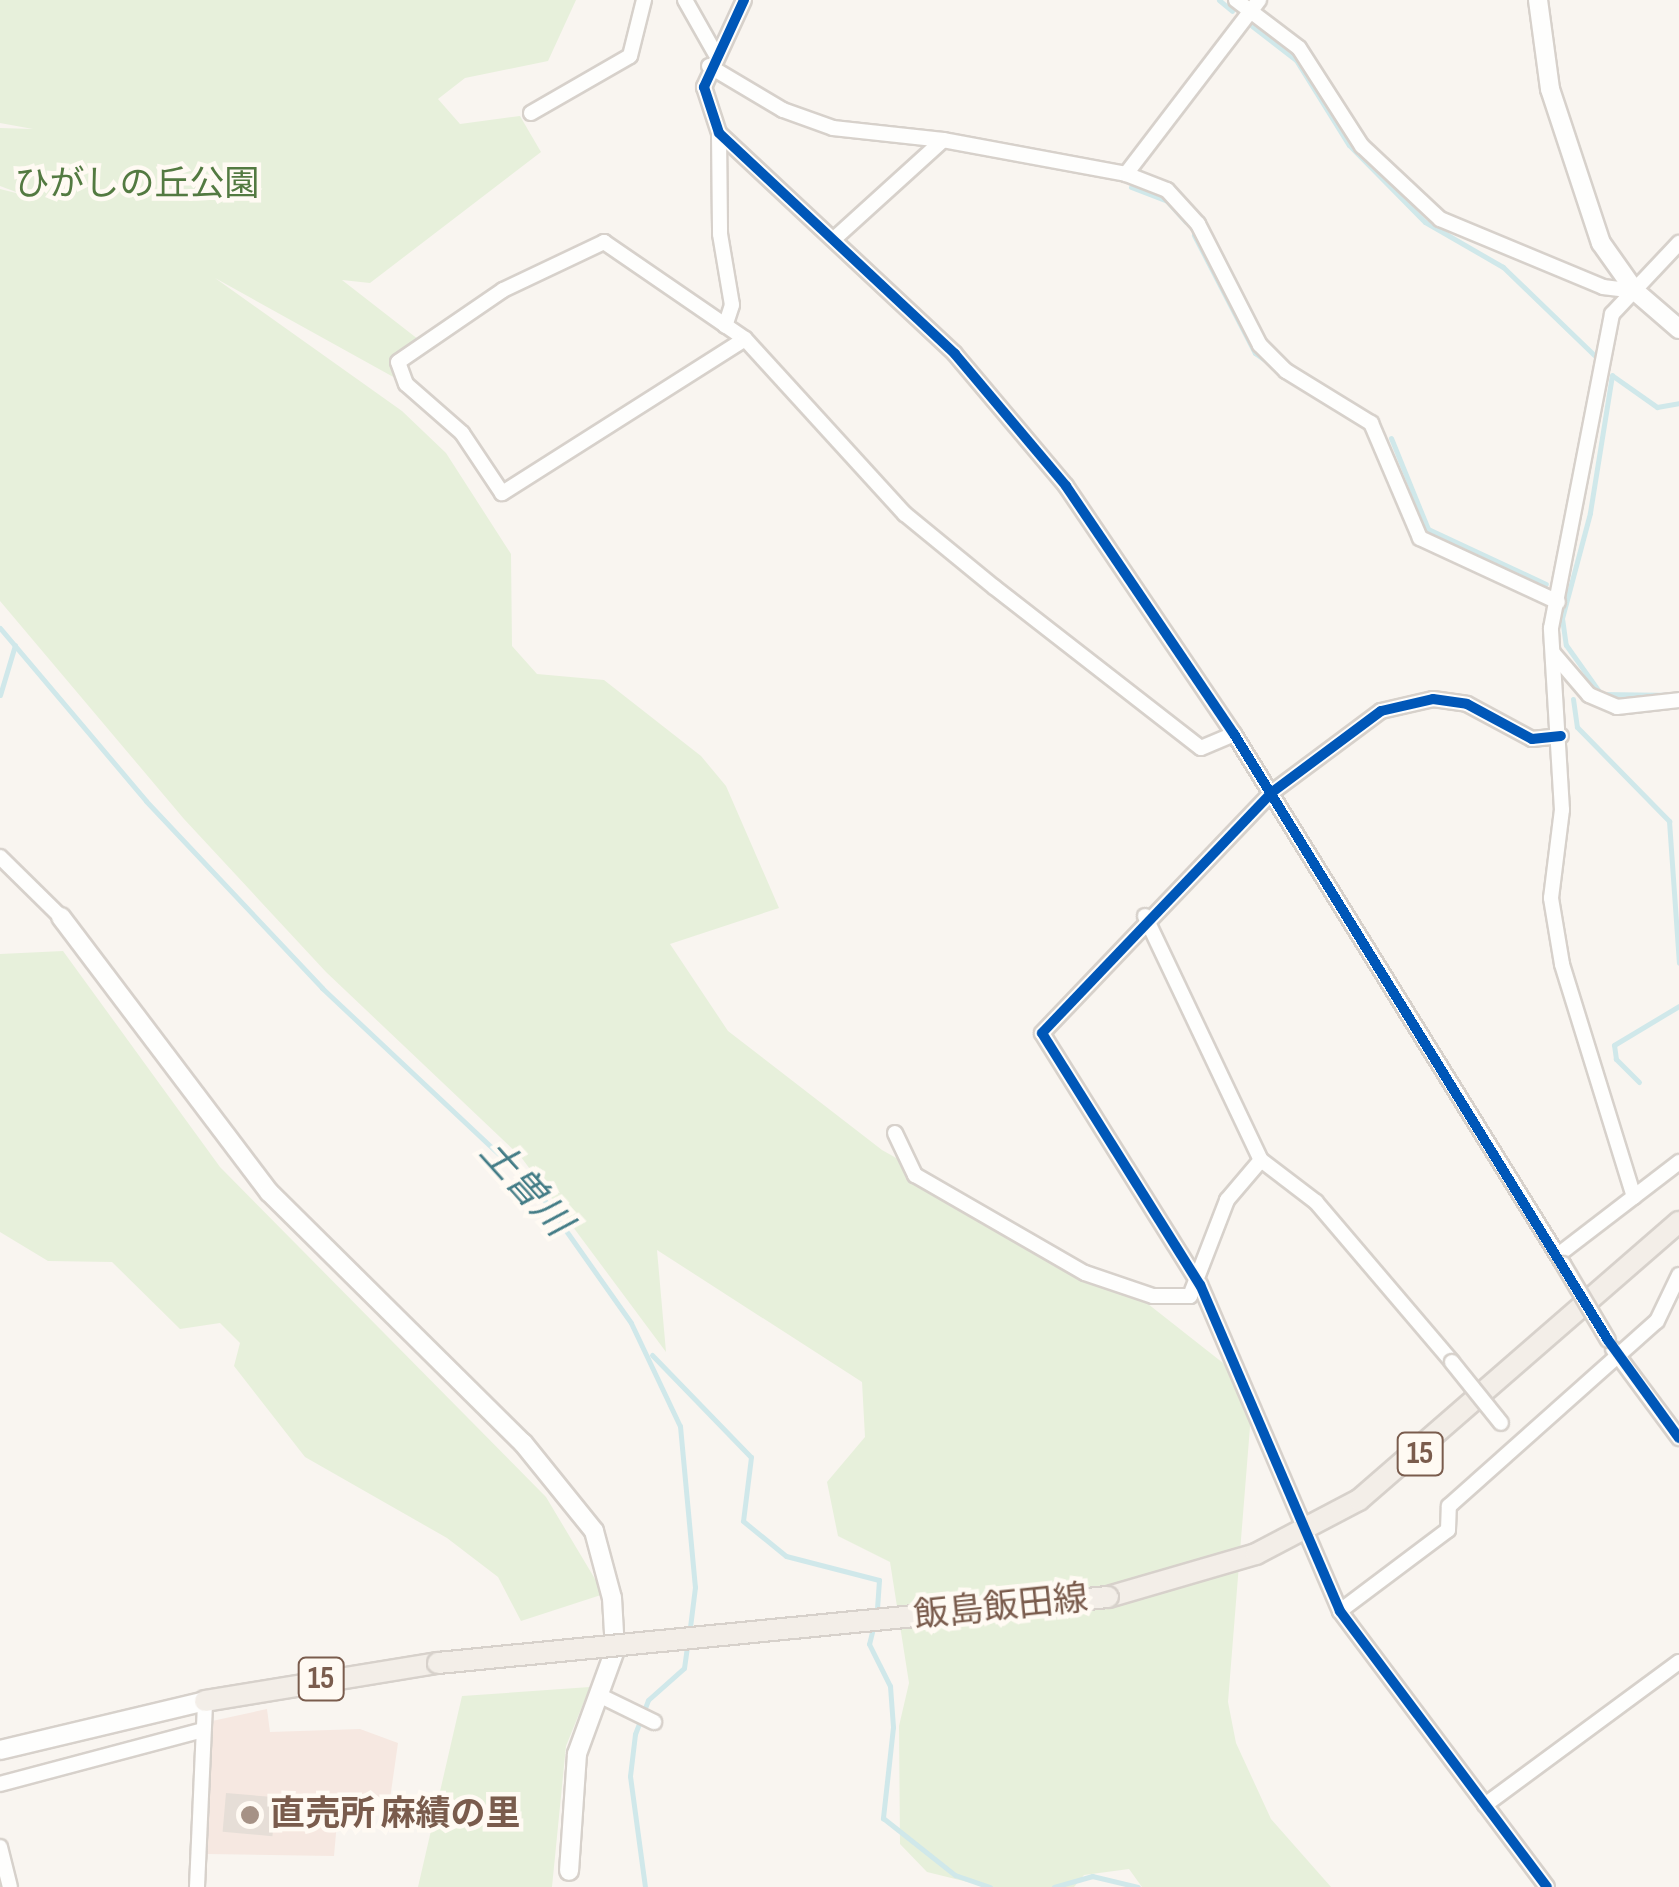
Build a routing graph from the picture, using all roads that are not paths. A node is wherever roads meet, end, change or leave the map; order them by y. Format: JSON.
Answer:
{"nodes":[{"id":1,"x":644,"y":0,"type":"edge"},
{"id":2,"x":685,"y":0,"type":"edge"},
{"id":3,"x":744,"y":0,"type":"edge"},
{"id":4,"x":1236,"y":0,"type":"edge"},
{"id":5,"x":1538,"y":0,"type":"edge"},
{"id":6,"x":1254,"y":6,"type":"edge"},
{"id":7,"x":712,"y":60,"type":"junction"},
{"id":8,"x":531,"y":112,"type":"dead end"},
{"id":9,"x":719,"y":133,"type":"junction"},
{"id":10,"x":943,"y":140,"type":"junction"},
{"id":11,"x":1126,"y":174,"type":"junction"},
{"id":12,"x":834,"y":239,"type":"junction"},
{"id":13,"x":1679,"y":243,"type":"edge"},
{"id":14,"x":1635,"y":291,"type":"junction"},
{"id":15,"x":725,"y":326,"type":"junction"},
{"id":16,"x":1679,"y":329,"type":"edge"},
{"id":17,"x":745,"y":338,"type":"junction"},
{"id":18,"x":1558,"y":602,"type":"junction"},
{"id":19,"x":1552,"y":652,"type":"junction"},
{"id":20,"x":1679,"y":700,"type":"edge"},
{"id":21,"x":1234,"y":734,"type":"junction"},
{"id":22,"x":1561,"y":736,"type":"junction"},
{"id":23,"x":1271,"y":793,"type":"junction"},
{"id":24,"x":0,"y":858,"type":"edge"},
{"id":25,"x":1145,"y":916,"type":"junction"},
{"id":26,"x":61,"y":917,"type":"joint"},
{"id":27,"x":894,"y":1133,"type":"dead end"},
{"id":28,"x":1261,"y":1160,"type":"junction"},
{"id":29,"x":1679,"y":1162,"type":"edge"},
{"id":30,"x":1634,"y":1197,"type":"junction"},
{"id":31,"x":1679,"y":1222,"type":"edge"},
{"id":32,"x":1560,"y":1260,"type":"junction"},
{"id":33,"x":1679,"y":1275,"type":"edge"},
{"id":34,"x":1200,"y":1285,"type":"junction"},
{"id":35,"x":1617,"y":1354,"type":"junction"},
{"id":36,"x":1679,"y":1438,"type":"edge"},
{"id":37,"x":1518,"y":1444,"type":"junction"},
{"id":38,"x":1304,"y":1532,"type":"junction"},
{"id":39,"x":1340,"y":1611,"type":"junction"},
{"id":40,"x":1679,"y":1662,"type":"edge"},
{"id":41,"x":603,"y":1698,"type":"junction"},
{"id":42,"x":205,"y":1701,"type":"junction"},
{"id":43,"x":654,"y":1722,"type":"dead end"},
{"id":44,"x":203,"y":1730,"type":"junction"},
{"id":45,"x":0,"y":1750,"type":"edge"},
{"id":46,"x":0,"y":1784,"type":"edge"},
{"id":47,"x":1486,"y":1804,"type":"junction"},
{"id":48,"x":0,"y":1847,"type":"edge"},
{"id":49,"x":569,"y":1871,"type":"dead end"},
{"id":50,"x":10,"y":1887,"type":"edge"},
{"id":51,"x":197,"y":1887,"type":"edge"},
{"id":52,"x":1547,"y":1887,"type":"edge"}],
"edges":[{"from":1,"to":8,"type":"street"},
{"from":2,"to":7,"type":"street"},
{"from":3,"to":7,"type":"street"},
{"from":4,"to":6,"type":"street"},
{"from":5,"to":14,"type":"street"},
{"from":6,"to":11,"type":"street"},
{"from":6,"to":14,"type":"street"},
{"from":7,"to":9,"type":"street"},
{"from":7,"to":10,"type":"street"},
{"from":9,"to":12,"type":"street"},
{"from":9,"to":15,"type":"street"},
{"from":10,"to":11,"type":"street"},
{"from":10,"to":12,"type":"street"},
{"from":11,"to":18,"type":"street"},
{"from":12,"to":21,"type":"street"},
{"from":13,"to":14,"type":"street"},
{"from":14,"to":16,"type":"street"},
{"from":14,"to":18,"type":"street"},
{"from":15,"to":17,"type":"street"},
{"from":15,"to":17,"type":"street"},
{"from":17,"to":21,"type":"street"},
{"from":18,"to":19,"type":"street"},
{"from":19,"to":20,"type":"street"},
{"from":19,"to":22,"type":"street"},
{"from":21,"to":23,"type":"street"},
{"from":22,"to":23,"type":"street"},
{"from":22,"to":30,"type":"street"},
{"from":23,"to":25,"type":"street"},
{"from":23,"to":32,"type":"street"},
{"from":24,"to":26,"type":"street"},
{"from":25,"to":28,"type":"street"},
{"from":25,"to":34,"type":"street"},
{"from":26,"to":41,"type":"street"},
{"from":27,"to":34,"type":"street"},
{"from":28,"to":34,"type":"street"},
{"from":28,"to":37,"type":"street","bridge":true},
{"from":29,"to":30,"type":"street"},
{"from":30,"to":32,"type":"street"},
{"from":31,"to":38,"type":"main road","name":"飯島飯田線","number":"15"},
{"from":32,"to":35,"type":"street","bridge":true},
{"from":33,"to":35,"type":"street"},
{"from":34,"to":38,"type":"street"},
{"from":35,"to":36,"type":"street"},
{"from":35,"to":37,"type":"street"},
{"from":37,"to":39,"type":"street"},
{"from":38,"to":39,"type":"street"},
{"from":38,"to":42,"type":"main road","name":"飯島飯田線","number":"15","bridge":true},
{"from":39,"to":47,"type":"street"},
{"from":40,"to":47,"type":"street"},
{"from":41,"to":43,"type":"street"},
{"from":41,"to":49,"type":"street"},
{"from":42,"to":44,"type":"street"},
{"from":42,"to":45,"type":"street"},
{"from":44,"to":46,"type":"street"},
{"from":44,"to":51,"type":"street"},
{"from":47,"to":52,"type":"street"},
{"from":48,"to":50,"type":"street"}]}
